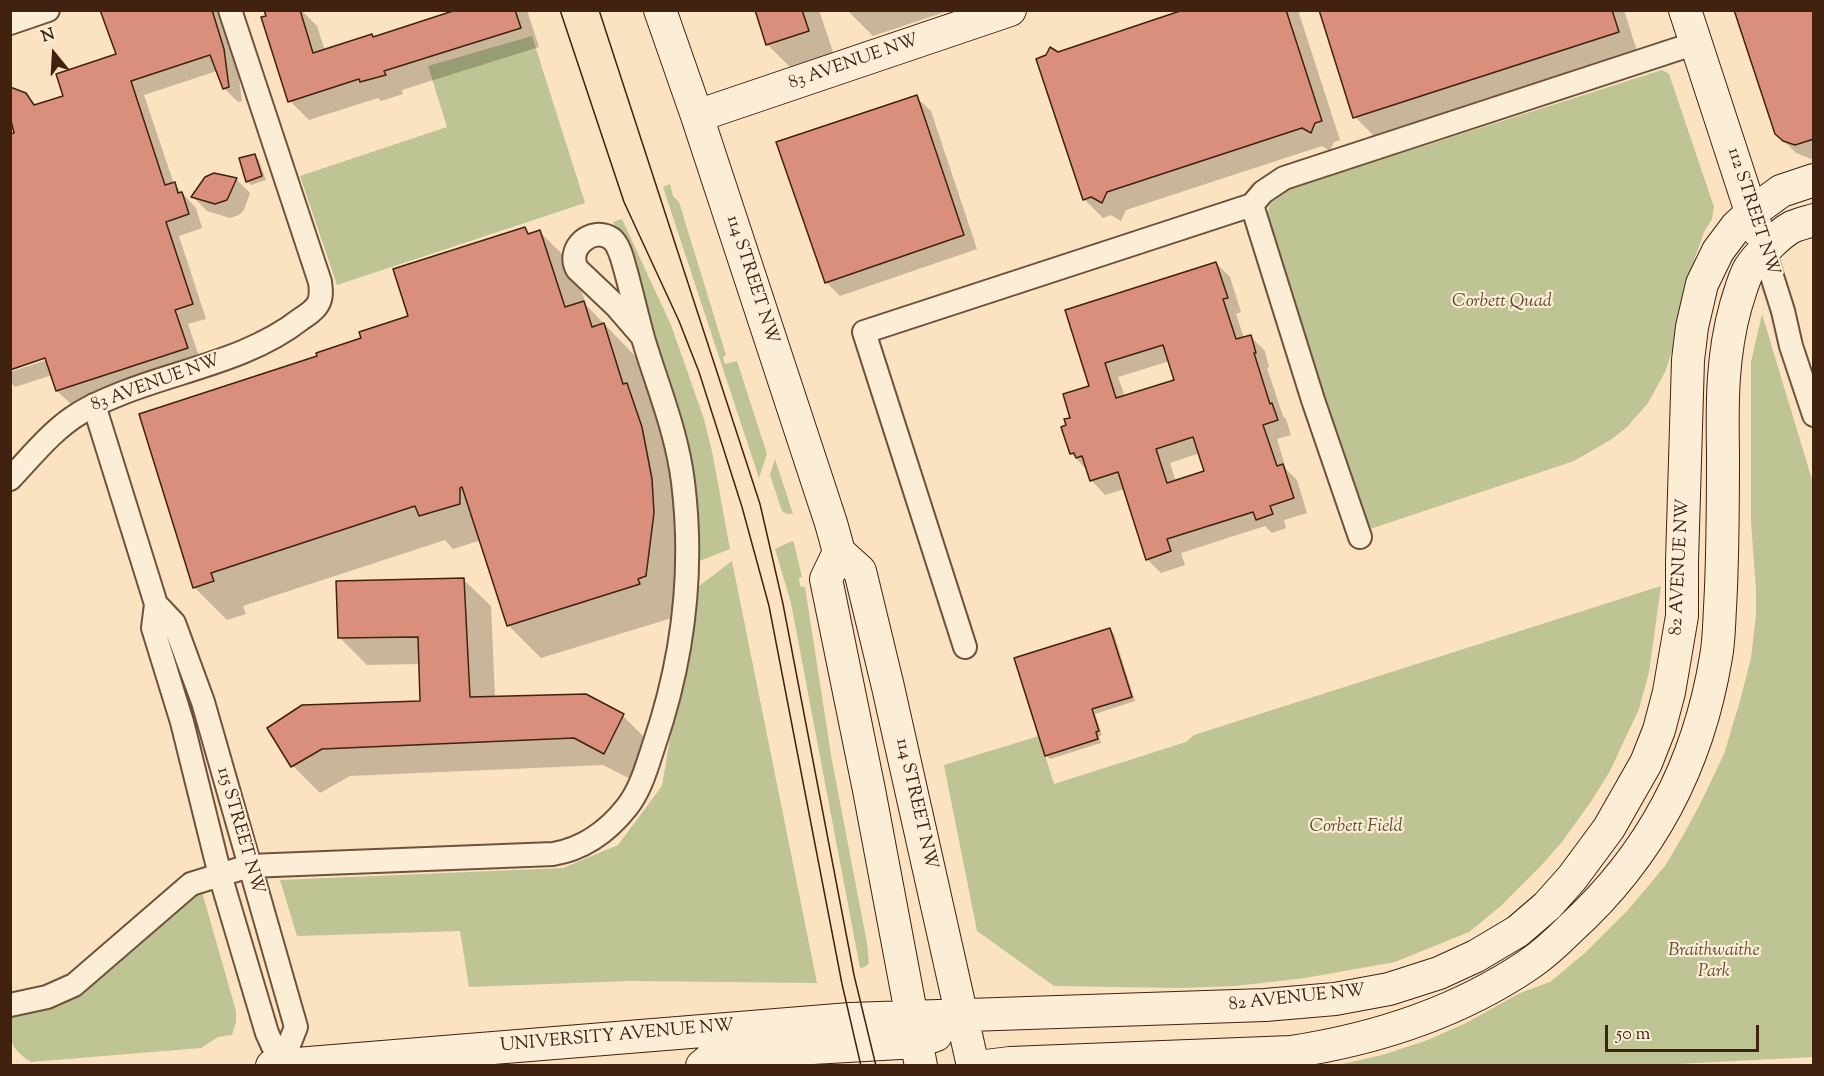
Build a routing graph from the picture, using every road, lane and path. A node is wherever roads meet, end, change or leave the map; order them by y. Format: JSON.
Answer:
{"nodes":[{"id":1,"x":48,"y":10,"type":"edge"},
{"id":2,"x":230,"y":10,"type":"edge"},
{"id":3,"x":660,"y":10,"type":"edge"},
{"id":4,"x":1010,"y":10,"type":"edge"},
{"id":5,"x":1685,"y":10,"type":"edge"},
{"id":6,"x":10,"y":23,"type":"edge"},
{"id":7,"x":1696,"y":43,"type":"junction"},
{"id":8,"x":697,"y":116,"type":"junction"},
{"id":9,"x":1814,"y":180,"type":"edge"},
{"id":10,"x":1252,"y":205,"type":"junction"},
{"id":11,"x":1752,"y":213,"type":"junction"},
{"id":12,"x":1814,"y":220,"type":"edge"},
{"id":13,"x":1764,"y":251,"type":"junction"},
{"id":14,"x":642,"y":336,"type":"dead end"},
{"id":15,"x":94,"y":405,"type":"junction"},
{"id":16,"x":1814,"y":415,"type":"edge"},
{"id":17,"x":10,"y":478,"type":"edge"},
{"id":18,"x":1360,"y":537,"type":"dead end"},
{"id":19,"x":839,"y":552,"type":"junction"},
{"id":20,"x":156,"y":604,"type":"junction"},
{"id":21,"x":965,"y":647,"type":"dead end"},
{"id":22,"x":249,"y":866,"type":"junction"},
{"id":23,"x":220,"y":875,"type":"junction"},
{"id":24,"x":10,"y":1005,"type":"edge"},
{"id":25,"x":962,"y":1015,"type":"junction"},
{"id":26,"x":917,"y":1042,"type":"edge"},
{"id":27,"x":525,"y":1045,"type":"junction"},
{"id":28,"x":1050,"y":1063,"type":"edge"},
{"id":29,"x":279,"y":1065,"type":"edge"},
{"id":30,"x":483,"y":1065,"type":"edge"},
{"id":31,"x":702,"y":1065,"type":"edge"},
{"id":32,"x":973,"y":1065,"type":"edge"},
{"id":33,"x":986,"y":1065,"type":"edge"}],
"edges":[{"from":1,"to":6,"type":"street"},
{"from":2,"to":15,"type":"street","name":"83 AVENUE NW"},
{"from":3,"to":8,"type":"main road","name":"114 STREET NW"},
{"from":4,"to":8,"type":"main road","name":"83 AVENUE NW"},
{"from":5,"to":7,"type":"main road","name":"112 STREET NW"},
{"from":7,"to":10,"type":"street"},
{"from":7,"to":11,"type":"main road","name":"112 STREET NW"},
{"from":8,"to":19,"type":"main road","name":"114 STREET NW"},
{"from":9,"to":11,"type":"main road","name":"82 AVENUE NW"},
{"from":10,"to":18,"type":"street"},
{"from":10,"to":21,"type":"street"},
{"from":11,"to":13,"type":"main road","name":"112 STREET NW"},
{"from":11,"to":25,"type":"main road","name":"82 AVENUE NW"},
{"from":12,"to":13,"type":"main road"},
{"from":13,"to":16,"type":"street","name":"112 STREET NW"},
{"from":13,"to":28,"type":"main road"},
{"from":14,"to":22,"type":"street"},
{"from":15,"to":17,"type":"street","name":"83 AVENUE NW"},
{"from":15,"to":20,"type":"street","name":"115 STREET NW"},
{"from":19,"to":25,"type":"main road","name":"114 STREET NW"},
{"from":19,"to":26,"type":"main road"},
{"from":20,"to":22,"type":"street","name":"115 STREET NW"},
{"from":20,"to":23,"type":"street","name":"115 STREET NW"},
{"from":22,"to":23,"type":"street"},
{"from":22,"to":29,"type":"street","name":"115 STREET NW"},
{"from":23,"to":24,"type":"street"},
{"from":23,"to":29,"type":"street","name":"115 STREET NW"},
{"from":25,"to":26,"type":"main road","name":"UNIVERSITY AVENUE NW"},
{"from":25,"to":32,"type":"main road","name":"114 STREET NW"},
{"from":26,"to":27,"type":"main road","name":"UNIVERSITY AVENUE NW"},
{"from":26,"to":31,"type":"main road"},
{"from":27,"to":29,"type":"main road","name":"UNIVERSITY AVENUE NW"},
{"from":27,"to":30,"type":"main road"},
{"from":28,"to":33,"type":"main road"}]}
